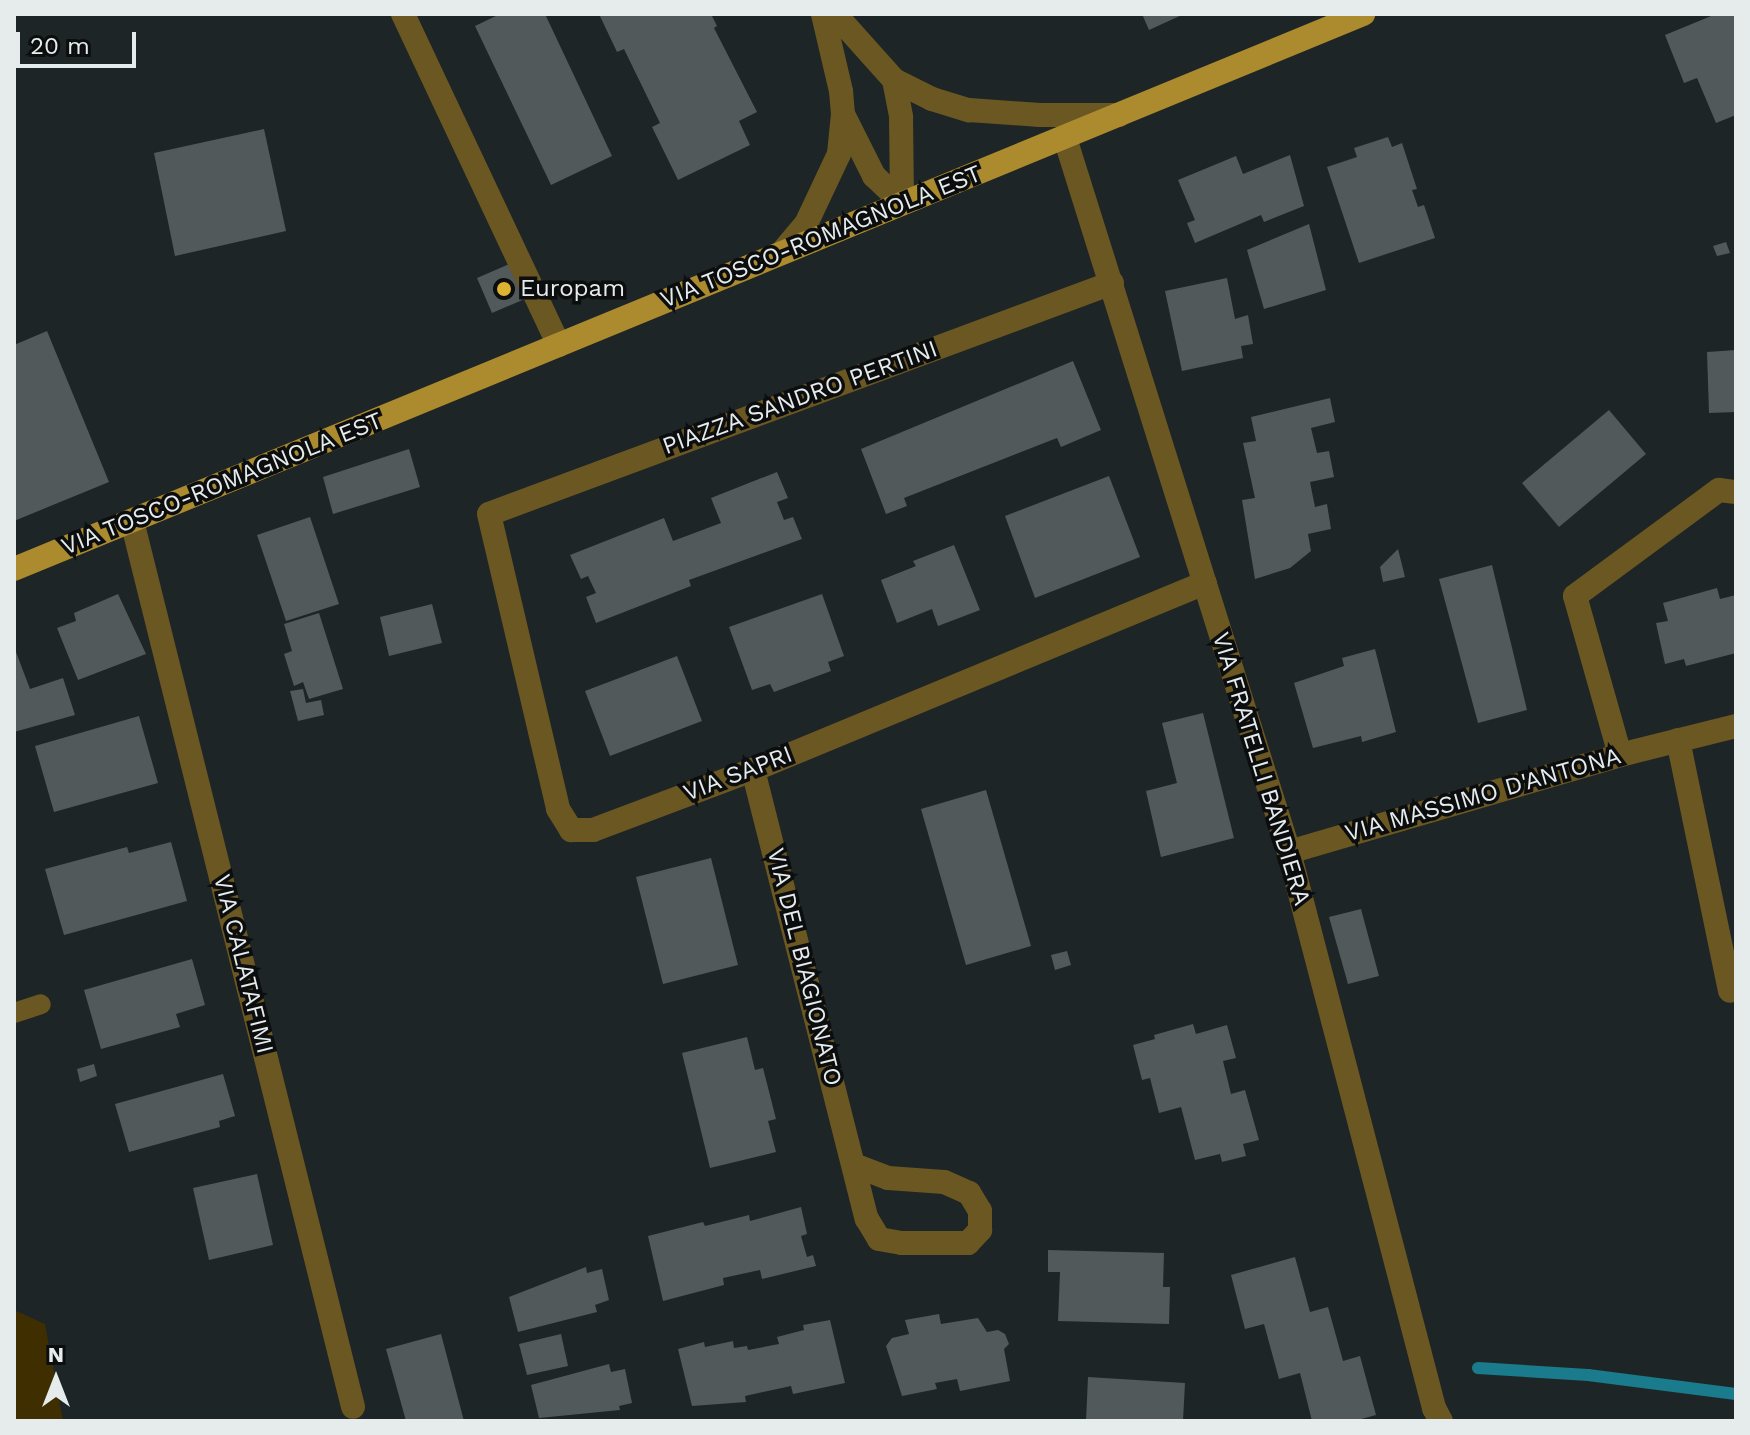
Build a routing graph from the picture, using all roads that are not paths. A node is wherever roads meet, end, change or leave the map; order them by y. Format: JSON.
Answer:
{"nodes":[{"id":1,"x":403,"y":14,"type":"edge"},
{"id":2,"x":823,"y":14,"type":"edge"},
{"id":3,"x":835,"y":14,"type":"edge"},
{"id":4,"x":1363,"y":14,"type":"edge"},
{"id":5,"x":894,"y":80,"type":"junction"},
{"id":6,"x":843,"y":114,"type":"junction"},
{"id":7,"x":1119,"y":115,"type":"junction"},
{"id":8,"x":1065,"y":138,"type":"junction"},
{"id":9,"x":902,"y":202,"type":"junction"},
{"id":10,"x":784,"y":250,"type":"junction"},
{"id":11,"x":1112,"y":283,"type":"junction"},
{"id":12,"x":559,"y":345,"type":"junction"},
{"id":13,"x":1736,"y":492,"type":"edge"},
{"id":14,"x":489,"y":514,"type":"joint"},
{"id":15,"x":132,"y":521,"type":"junction"},
{"id":16,"x":14,"y":569,"type":"edge"},
{"id":17,"x":1205,"y":583,"type":"junction"},
{"id":18,"x":1736,"y":726,"type":"edge"},
{"id":19,"x":1678,"y":740,"type":"junction"},
{"id":20,"x":1620,"y":755,"type":"junction"},
{"id":21,"x":753,"y":770,"type":"junction"},
{"id":22,"x":1289,"y":852,"type":"junction"},
{"id":23,"x":1730,"y":991,"type":"dead end"},
{"id":24,"x":41,"y":1004,"type":"dead end"},
{"id":25,"x":14,"y":1013,"type":"edge"},
{"id":26,"x":854,"y":1165,"type":"junction"},
{"id":27,"x":353,"y":1407,"type":"dead end"},
{"id":28,"x":1437,"y":1414,"type":"edge"}],
"edges":[{"from":1,"to":12,"type":"street"},
{"from":2,"to":6,"type":"street"},
{"from":3,"to":5,"type":"street"},
{"from":4,"to":7,"type":"main road","name":"VIA TOSCO-ROMAGNOLA EST"},
{"from":5,"to":7,"type":"street"},
{"from":5,"to":9,"type":"street"},
{"from":6,"to":9,"type":"street"},
{"from":6,"to":10,"type":"street"},
{"from":7,"to":8,"type":"main road","name":"VIA TOSCO-ROMAGNOLA EST"},
{"from":8,"to":9,"type":"main road","name":"VIA TOSCO-ROMAGNOLA EST"},
{"from":8,"to":11,"type":"street","name":"VIA FRATELLI BANDIERA"},
{"from":9,"to":10,"type":"main road","name":"VIA TOSCO-ROMAGNOLA EST"},
{"from":10,"to":12,"type":"main road","name":"VIA TOSCO-ROMAGNOLA EST"},
{"from":11,"to":14,"type":"street","name":"PIAZZA SANDRO PERTINI"},
{"from":11,"to":17,"type":"street","name":"VIA FRATELLI BANDIERA"},
{"from":12,"to":15,"type":"main road","name":"VIA TOSCO-ROMAGNOLA EST"},
{"from":13,"to":20,"type":"street"},
{"from":14,"to":21,"type":"street","name":"VIA SAPRI"},
{"from":15,"to":16,"type":"main road","name":"VIA TOSCO-ROMAGNOLA EST"},
{"from":15,"to":27,"type":"street","name":"VIA CALATAFIMI"},
{"from":17,"to":21,"type":"street","name":"VIA SAPRI"},
{"from":17,"to":22,"type":"street","name":"VIA FRATELLI BANDIERA"},
{"from":18,"to":19,"type":"street","name":"VIA MASSIMO D'ANTONA"},
{"from":19,"to":20,"type":"street","name":"VIA MASSIMO D'ANTONA"},
{"from":19,"to":23,"type":"street"},
{"from":20,"to":22,"type":"street","name":"VIA MASSIMO D'ANTONA"},
{"from":21,"to":26,"type":"street","name":"VIA DEL BIAGIONATO"},
{"from":22,"to":28,"type":"street","name":"VIA FRATELLI BANDIERA"},
{"from":24,"to":25,"type":"lane"},
{"from":26,"to":26,"type":"street","name":"VIA DEL BIAGIONATO"}]}
